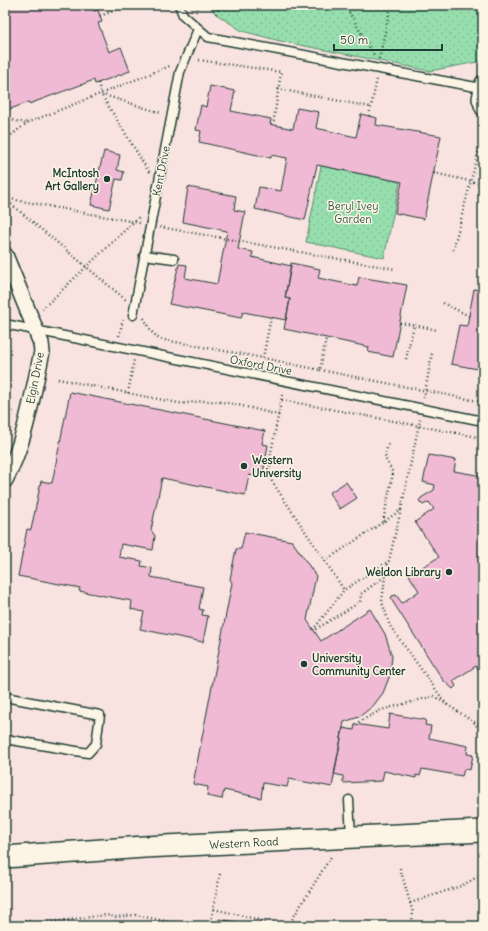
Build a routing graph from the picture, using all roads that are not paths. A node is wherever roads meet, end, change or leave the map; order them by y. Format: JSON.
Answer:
{"nodes":[{"id":1,"x":179,"y":5,"type":"edge"},
{"id":2,"x":198,"y":29,"type":"junction"},
{"id":3,"x":482,"y":86,"type":"edge"},
{"id":4,"x":483,"y":108,"type":"edge"},
{"id":5,"x":5,"y":255,"type":"edge"},
{"id":6,"x":144,"y":255,"type":"junction"},
{"id":7,"x":174,"y":259,"type":"dead end"},
{"id":8,"x":133,"y":315,"type":"dead end"},
{"id":9,"x":5,"y":324,"type":"edge"},
{"id":10,"x":35,"y":331,"type":"junction"},
{"id":11,"x":483,"y":421,"type":"edge"},
{"id":12,"x":5,"y":480,"type":"edge"},
{"id":13,"x":5,"y":697,"type":"edge"},
{"id":14,"x":5,"y":740,"type":"edge"},
{"id":15,"x":348,"y":800,"type":"dead end"},
{"id":16,"x":483,"y":831,"type":"edge"},
{"id":17,"x":347,"y":837,"type":"junction"},
{"id":18,"x":5,"y":857,"type":"edge"}],
"edges":[{"from":1,"to":2,"type":"lane"},
{"from":2,"to":3,"type":"lane"},
{"from":2,"to":6,"type":"lane","name":"Kent Drive"},
{"from":3,"to":4,"type":"street"},
{"from":5,"to":10,"type":"street","name":"Elgin Drive"},
{"from":6,"to":7,"type":"lane"},
{"from":6,"to":8,"type":"lane","name":"Kent Drive"},
{"from":9,"to":10,"type":"lane","name":"Oxford Drive"},
{"from":10,"to":11,"type":"lane","name":"Oxford Drive"},
{"from":10,"to":12,"type":"street","name":"Elgin Drive"},
{"from":13,"to":14,"type":"lane"},
{"from":15,"to":17,"type":"lane"},
{"from":16,"to":17,"type":"main road","name":"Western Road"},
{"from":17,"to":18,"type":"main road","name":"Western Road"}]}
